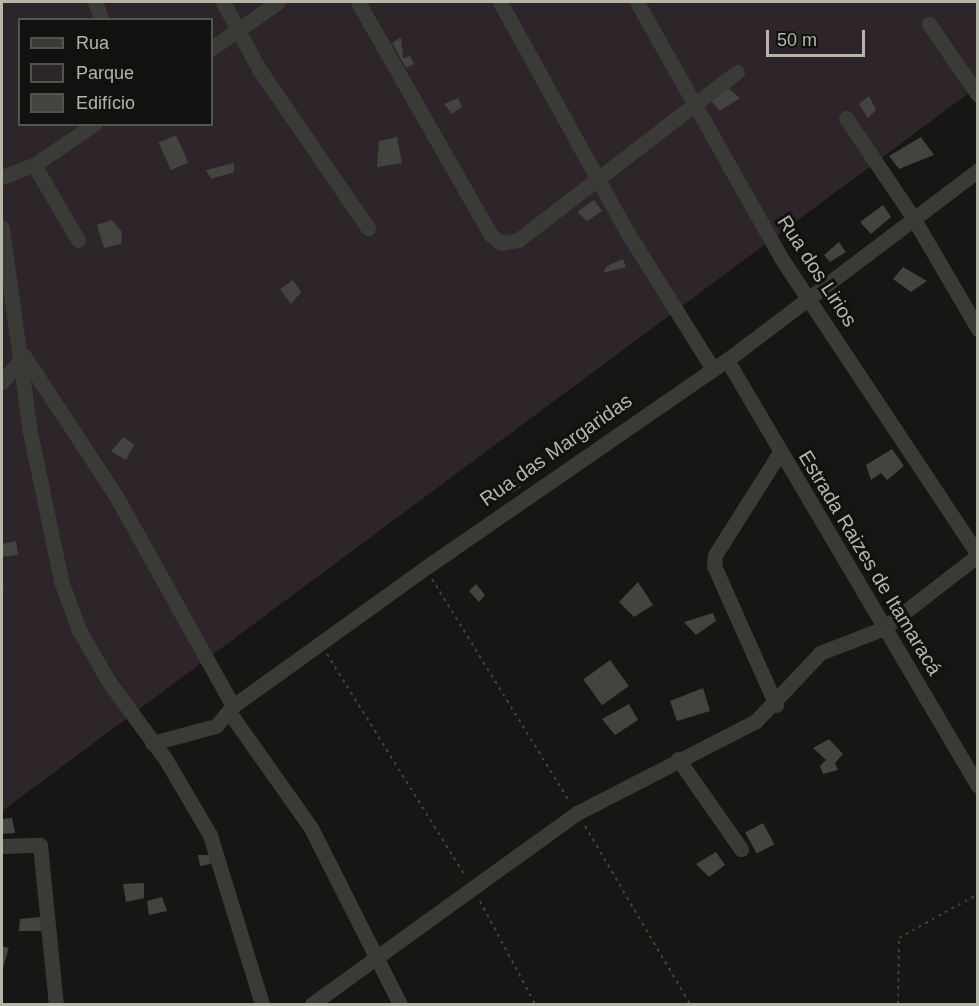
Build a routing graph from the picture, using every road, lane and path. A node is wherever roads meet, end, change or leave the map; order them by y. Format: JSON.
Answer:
{"nodes":[{"id":1,"x":95,"y":2,"type":"edge"},
{"id":2,"x":223,"y":2,"type":"edge"},
{"id":3,"x":278,"y":2,"type":"edge"},
{"id":4,"x":358,"y":2,"type":"edge"},
{"id":5,"x":500,"y":2,"type":"edge"},
{"id":6,"x":637,"y":2,"type":"edge"},
{"id":7,"x":101,"y":18,"type":"edge"},
{"id":8,"x":929,"y":24,"type":"dead end"},
{"id":9,"x":239,"y":31,"type":"junction"},
{"id":10,"x":213,"y":47,"type":"edge"},
{"id":11,"x":737,"y":72,"type":"dead end"},
{"id":12,"x":978,"y":95,"type":"edge"},
{"id":13,"x":699,"y":106,"type":"junction"},
{"id":14,"x":846,"y":118,"type":"dead end"},
{"id":15,"x":91,"y":126,"type":"edge"},
{"id":16,"x":34,"y":165,"type":"junction"},
{"id":17,"x":978,"y":170,"type":"edge"},
{"id":18,"x":2,"y":177,"type":"edge"},
{"id":19,"x":599,"y":180,"type":"junction"},
{"id":20,"x":912,"y":216,"type":"junction"},
{"id":21,"x":2,"y":228,"type":"edge"},
{"id":22,"x":368,"y":228,"type":"dead end"},
{"id":23,"x":78,"y":240,"type":"dead end"},
{"id":24,"x":808,"y":297,"type":"junction"},
{"id":25,"x":978,"y":329,"type":"edge"},
{"id":26,"x":24,"y":356,"type":"junction"},
{"id":27,"x":728,"y":360,"type":"junction"},
{"id":28,"x":713,"y":369,"type":"junction"},
{"id":29,"x":2,"y":382,"type":"edge"},
{"id":30,"x":780,"y":452,"type":"junction"},
{"id":31,"x":978,"y":554,"type":"edge"},
{"id":32,"x":425,"y":568,"type":"junction"},
{"id":33,"x":884,"y":628,"type":"junction"},
{"id":34,"x":320,"y":644,"type":"junction"},
{"id":35,"x":776,"y":705,"type":"junction"},
{"id":36,"x":231,"y":709,"type":"junction"},
{"id":37,"x":152,"y":743,"type":"junction"},
{"id":38,"x":678,"y":759,"type":"junction"},
{"id":39,"x":978,"y":786,"type":"edge"},
{"id":40,"x":577,"y":813,"type":"junction"},
{"id":41,"x":2,"y":846,"type":"edge"},
{"id":42,"x":741,"y":849,"type":"dead end"},
{"id":43,"x":474,"y":889,"type":"junction"},
{"id":44,"x":978,"y":894,"type":"edge"},
{"id":45,"x":376,"y":959,"type":"junction"},
{"id":46,"x":56,"y":1005,"type":"edge"},
{"id":47,"x":262,"y":1005,"type":"edge"},
{"id":48,"x":312,"y":1005,"type":"edge"},
{"id":49,"x":400,"y":1005,"type":"edge"},
{"id":50,"x":535,"y":1005,"type":"edge"},
{"id":51,"x":690,"y":1005,"type":"edge"},
{"id":52,"x":898,"y":1005,"type":"edge"}],
"edges":[{"from":1,"to":7,"type":"street"},
{"from":2,"to":9,"type":"street"},
{"from":3,"to":9,"type":"street"},
{"from":4,"to":19,"type":"street"},
{"from":5,"to":19,"type":"street"},
{"from":6,"to":13,"type":"street","name":"Rua dos Lirios"},
{"from":8,"to":12,"type":"street"},
{"from":9,"to":10,"type":"street"},
{"from":9,"to":22,"type":"street"},
{"from":11,"to":13,"type":"street"},
{"from":13,"to":19,"type":"street"},
{"from":13,"to":24,"type":"street","name":"Rua dos Lirios"},
{"from":14,"to":20,"type":"street"},
{"from":15,"to":16,"type":"street"},
{"from":16,"to":18,"type":"street"},
{"from":16,"to":23,"type":"street"},
{"from":17,"to":20,"type":"street","name":"Rua das Margaridas"},
{"from":19,"to":28,"type":"street"},
{"from":20,"to":24,"type":"street","name":"Rua das Margaridas"},
{"from":20,"to":25,"type":"street"},
{"from":21,"to":26,"type":"street"},
{"from":24,"to":27,"type":"street","name":"Rua das Margaridas"},
{"from":24,"to":31,"type":"street","name":"Rua dos Lirios"},
{"from":26,"to":29,"type":"street"},
{"from":26,"to":36,"type":"street"},
{"from":26,"to":37,"type":"street"},
{"from":27,"to":28,"type":"street","name":"Rua das Margaridas"},
{"from":27,"to":30,"type":"street","name":"Estrada Raizes de Itamaracá"},
{"from":28,"to":32,"type":"street","name":"Rua das Margaridas"},
{"from":30,"to":33,"type":"street","name":"Estrada Raizes de Itamaracá"},
{"from":30,"to":35,"type":"street"},
{"from":31,"to":33,"type":"street"},
{"from":32,"to":34,"type":"street","name":"Rua das Margaridas"},
{"from":32,"to":40,"type":"path"},
{"from":33,"to":35,"type":"street"},
{"from":33,"to":39,"type":"street","name":"Estrada Raizes de Itamaracá"},
{"from":34,"to":36,"type":"street","name":"Rua das Margaridas"},
{"from":34,"to":43,"type":"path"},
{"from":35,"to":38,"type":"street"},
{"from":36,"to":37,"type":"street","name":"Rua das Margaridas"},
{"from":36,"to":45,"type":"street"},
{"from":37,"to":47,"type":"street"},
{"from":38,"to":40,"type":"street"},
{"from":38,"to":42,"type":"street"},
{"from":40,"to":43,"type":"street"},
{"from":40,"to":51,"type":"path"},
{"from":41,"to":46,"type":"street"},
{"from":43,"to":45,"type":"street"},
{"from":43,"to":50,"type":"path"},
{"from":44,"to":52,"type":"path"},
{"from":45,"to":48,"type":"street"},
{"from":45,"to":49,"type":"street"}]}
